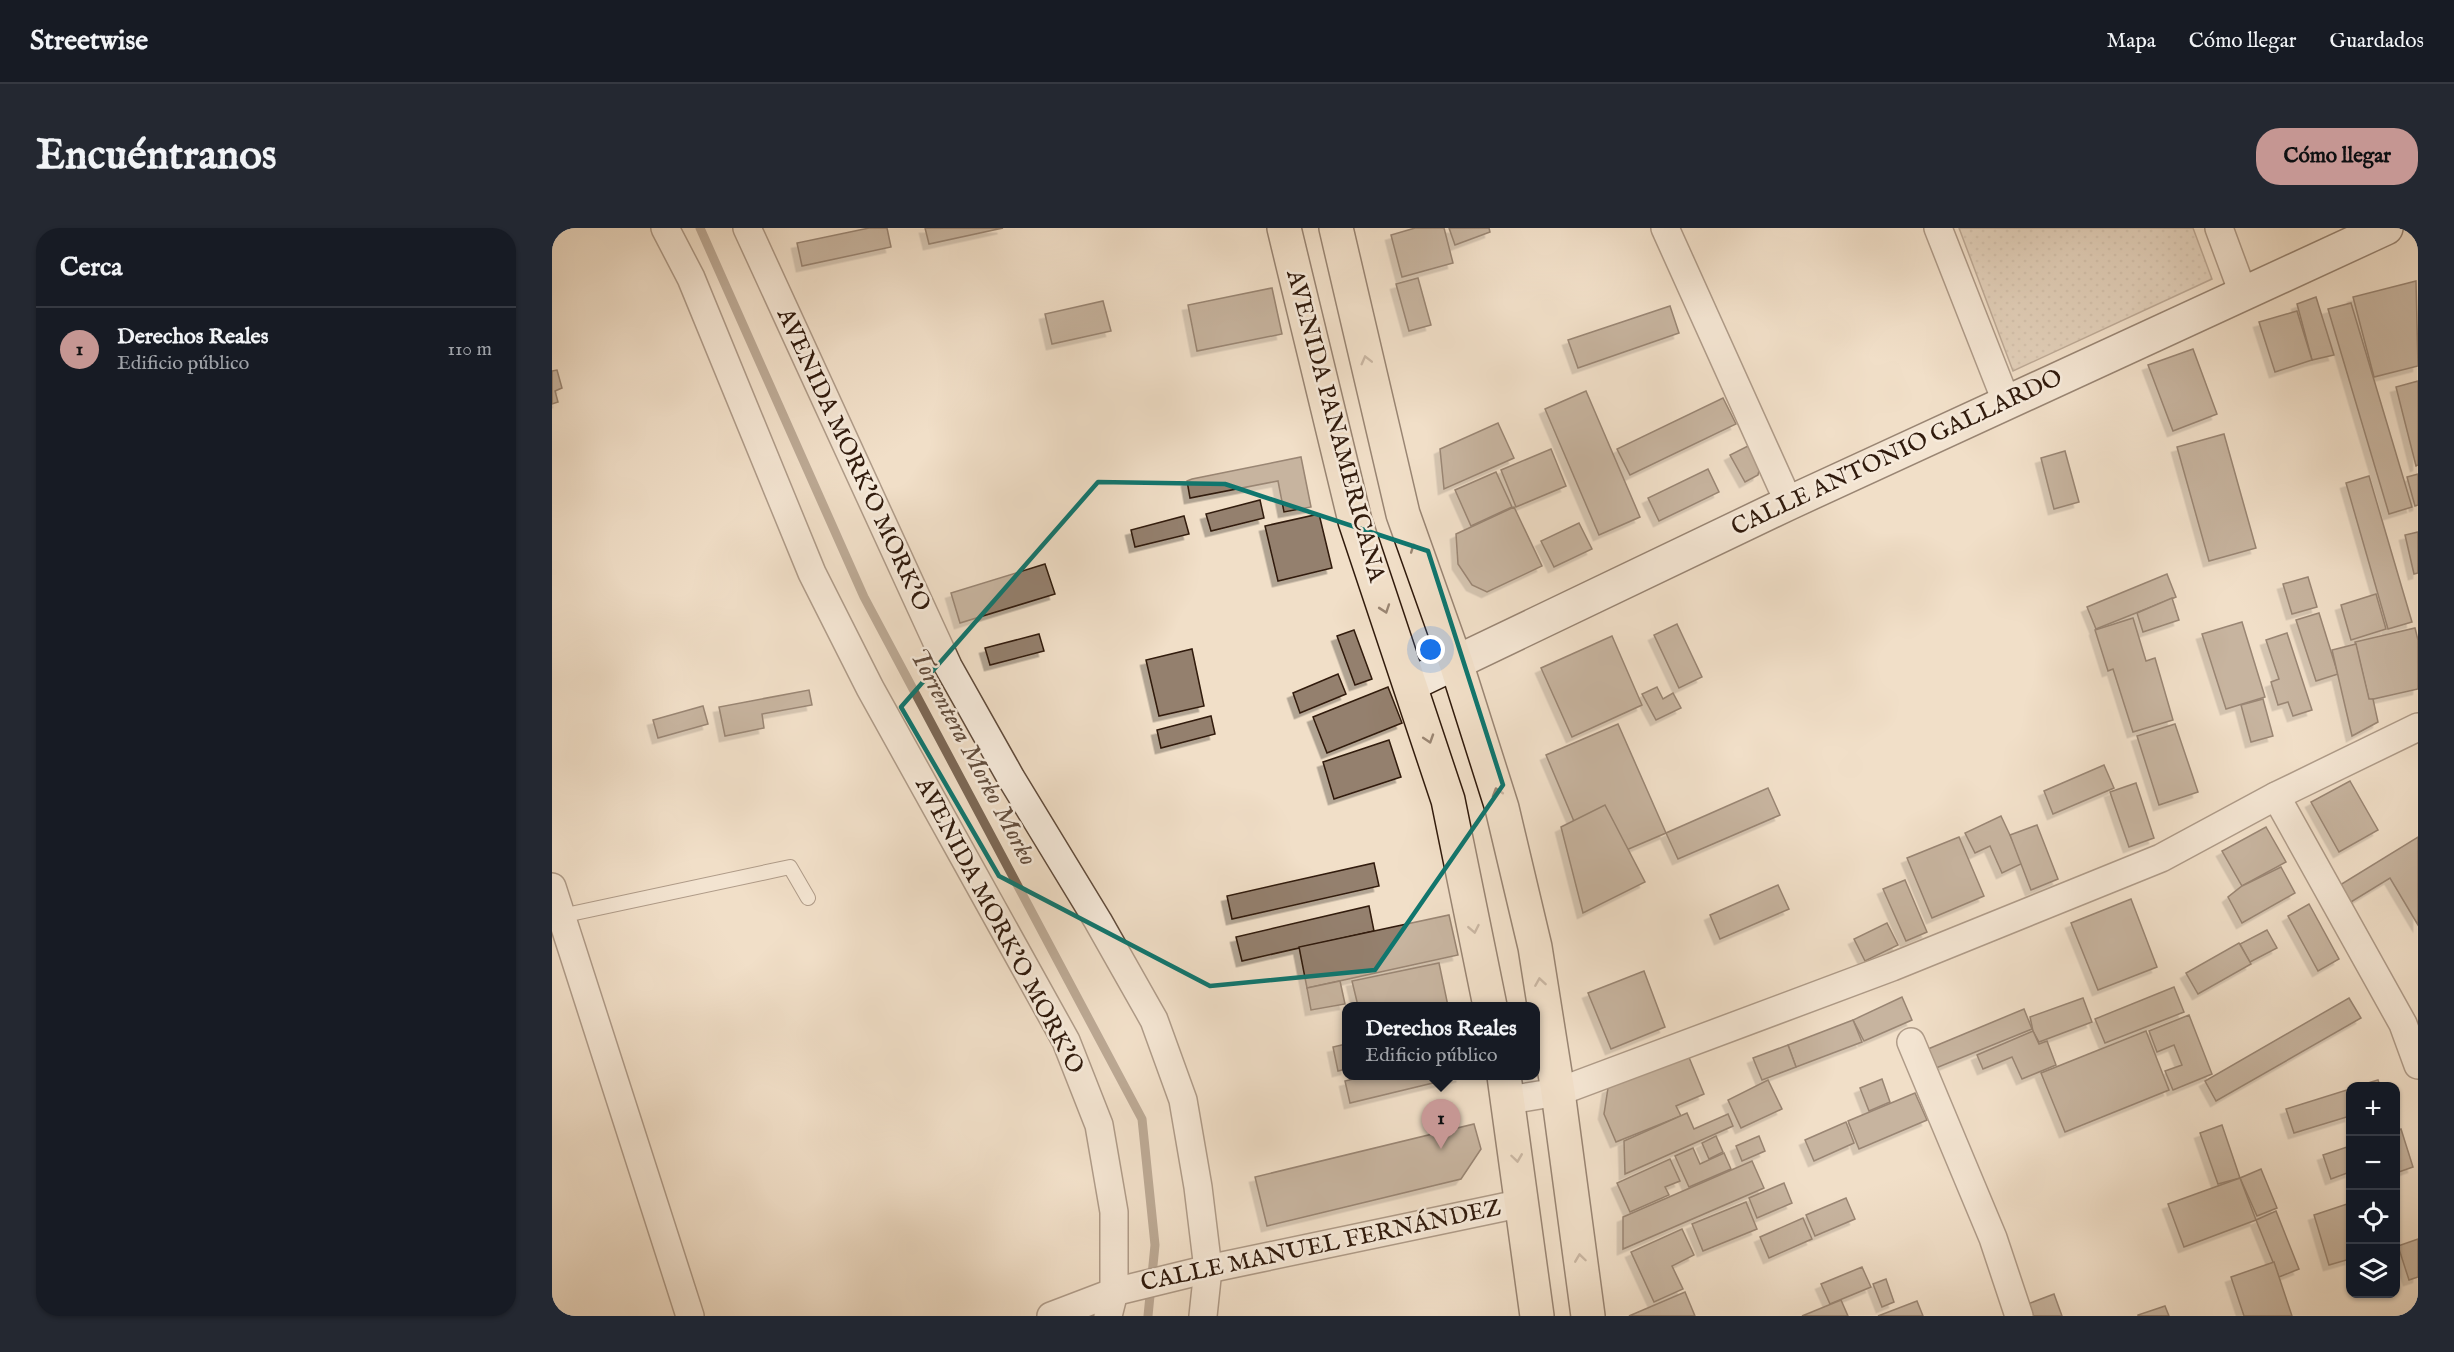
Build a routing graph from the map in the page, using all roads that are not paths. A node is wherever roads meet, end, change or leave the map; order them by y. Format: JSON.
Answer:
{"nodes":[{"id":1,"x":665,"y":228,"type":"edge"},
{"id":2,"x":747,"y":228,"type":"edge"},
{"id":3,"x":1284,"y":228,"type":"edge"},
{"id":4,"x":1336,"y":228,"type":"edge"},
{"id":5,"x":1665,"y":228,"type":"edge"},
{"id":6,"x":1938,"y":228,"type":"edge"},
{"id":7,"x":2219,"y":228,"type":"edge"},
{"id":8,"x":2386,"y":228,"type":"edge"},
{"id":9,"x":2243,"y":293,"type":"junction"},
{"id":10,"x":2006,"y":401,"type":"junction"},
{"id":11,"x":1789,"y":503,"type":"junction"},
{"id":12,"x":1456,"y":663,"type":"junction"},
{"id":13,"x":1411,"y":684,"type":"junction"},
{"id":14,"x":2418,"y":727,"type":"edge"},
{"id":15,"x":2276,"y":796,"type":"junction"},
{"id":16,"x":552,"y":887,"type":"edge"},
{"id":17,"x":808,"y":898,"type":"dead end"},
{"id":18,"x":561,"y":916,"type":"junction"},
{"id":19,"x":1489,"y":1002,"type":"edge"},
{"id":20,"x":1911,"y":1042,"type":"dead end"},
{"id":21,"x":2418,"y":1065,"type":"edge"},
{"id":22,"x":1506,"y":1088,"type":"edge"},
{"id":23,"x":1558,"y":1092,"type":"junction"},
{"id":24,"x":1523,"y":1203,"type":"junction"},
{"id":25,"x":1208,"y":1269,"type":"junction"},
{"id":26,"x":1131,"y":1293,"type":"edge"},
{"id":27,"x":690,"y":1316,"type":"edge"},
{"id":28,"x":1051,"y":1316,"type":"edge"},
{"id":29,"x":1203,"y":1316,"type":"edge"},
{"id":30,"x":1537,"y":1316,"type":"edge"},
{"id":31,"x":1588,"y":1316,"type":"edge"},
{"id":32,"x":2019,"y":1316,"type":"edge"}],
"edges":[{"from":1,"to":26,"type":"street","name":"AVENIDA MORK'O MORK'O"},
{"from":2,"to":25,"type":"street","name":"AVENIDA MORK'O MORK'O"},
{"from":3,"to":13,"type":"main road","name":"AVENIDA PANAMERICANA","one_way":true},
{"from":12,"to":4,"type":"main road","name":"AVENIDA PANAMERICANA","one_way":true},
{"from":5,"to":11,"type":"street"},
{"from":6,"to":10,"type":"street"},
{"from":7,"to":9,"type":"street"},
{"from":8,"to":9,"type":"main road","name":"CALLE ANTONIO GALLARDO"},
{"from":9,"to":10,"type":"main road","name":"CALLE ANTONIO GALLARDO"},
{"from":10,"to":11,"type":"main road","name":"CALLE ANTONIO GALLARDO"},
{"from":11,"to":12,"type":"main road","name":"CALLE ANTONIO GALLARDO"},
{"from":12,"to":13,"type":"main road","name":"CALLE ANTONIO GALLARDO"},
{"from":23,"to":12,"type":"main road","name":"AVENIDA PANAMERICANA","one_way":true},
{"from":13,"to":19,"type":"main road","name":"AVENIDA PANAMERICANA","one_way":true},
{"from":14,"to":15,"type":"street"},
{"from":15,"to":21,"type":"street"},
{"from":15,"to":23,"type":"street"},
{"from":16,"to":18,"type":"street"},
{"from":17,"to":18,"type":"lane"},
{"from":18,"to":27,"type":"street"},
{"from":20,"to":32,"type":"street"},
{"from":22,"to":23,"type":"street"},
{"from":22,"to":24,"type":"main road","one_way":true},
{"from":31,"to":23,"type":"main road","name":"AVENIDA PANAMERICANA","one_way":true},
{"from":24,"to":25,"type":"street","name":"CALLE MANUEL FERNÁNDEZ"},
{"from":24,"to":30,"type":"main road"},
{"from":25,"to":26,"type":"street","name":"CALLE MANUEL FERNÁNDEZ"},
{"from":25,"to":29,"type":"street","name":"AVENIDA MORK'O MORK'O"},
{"from":26,"to":28,"type":"street","name":"CALLE MANUEL FERNÁNDEZ"}]}
